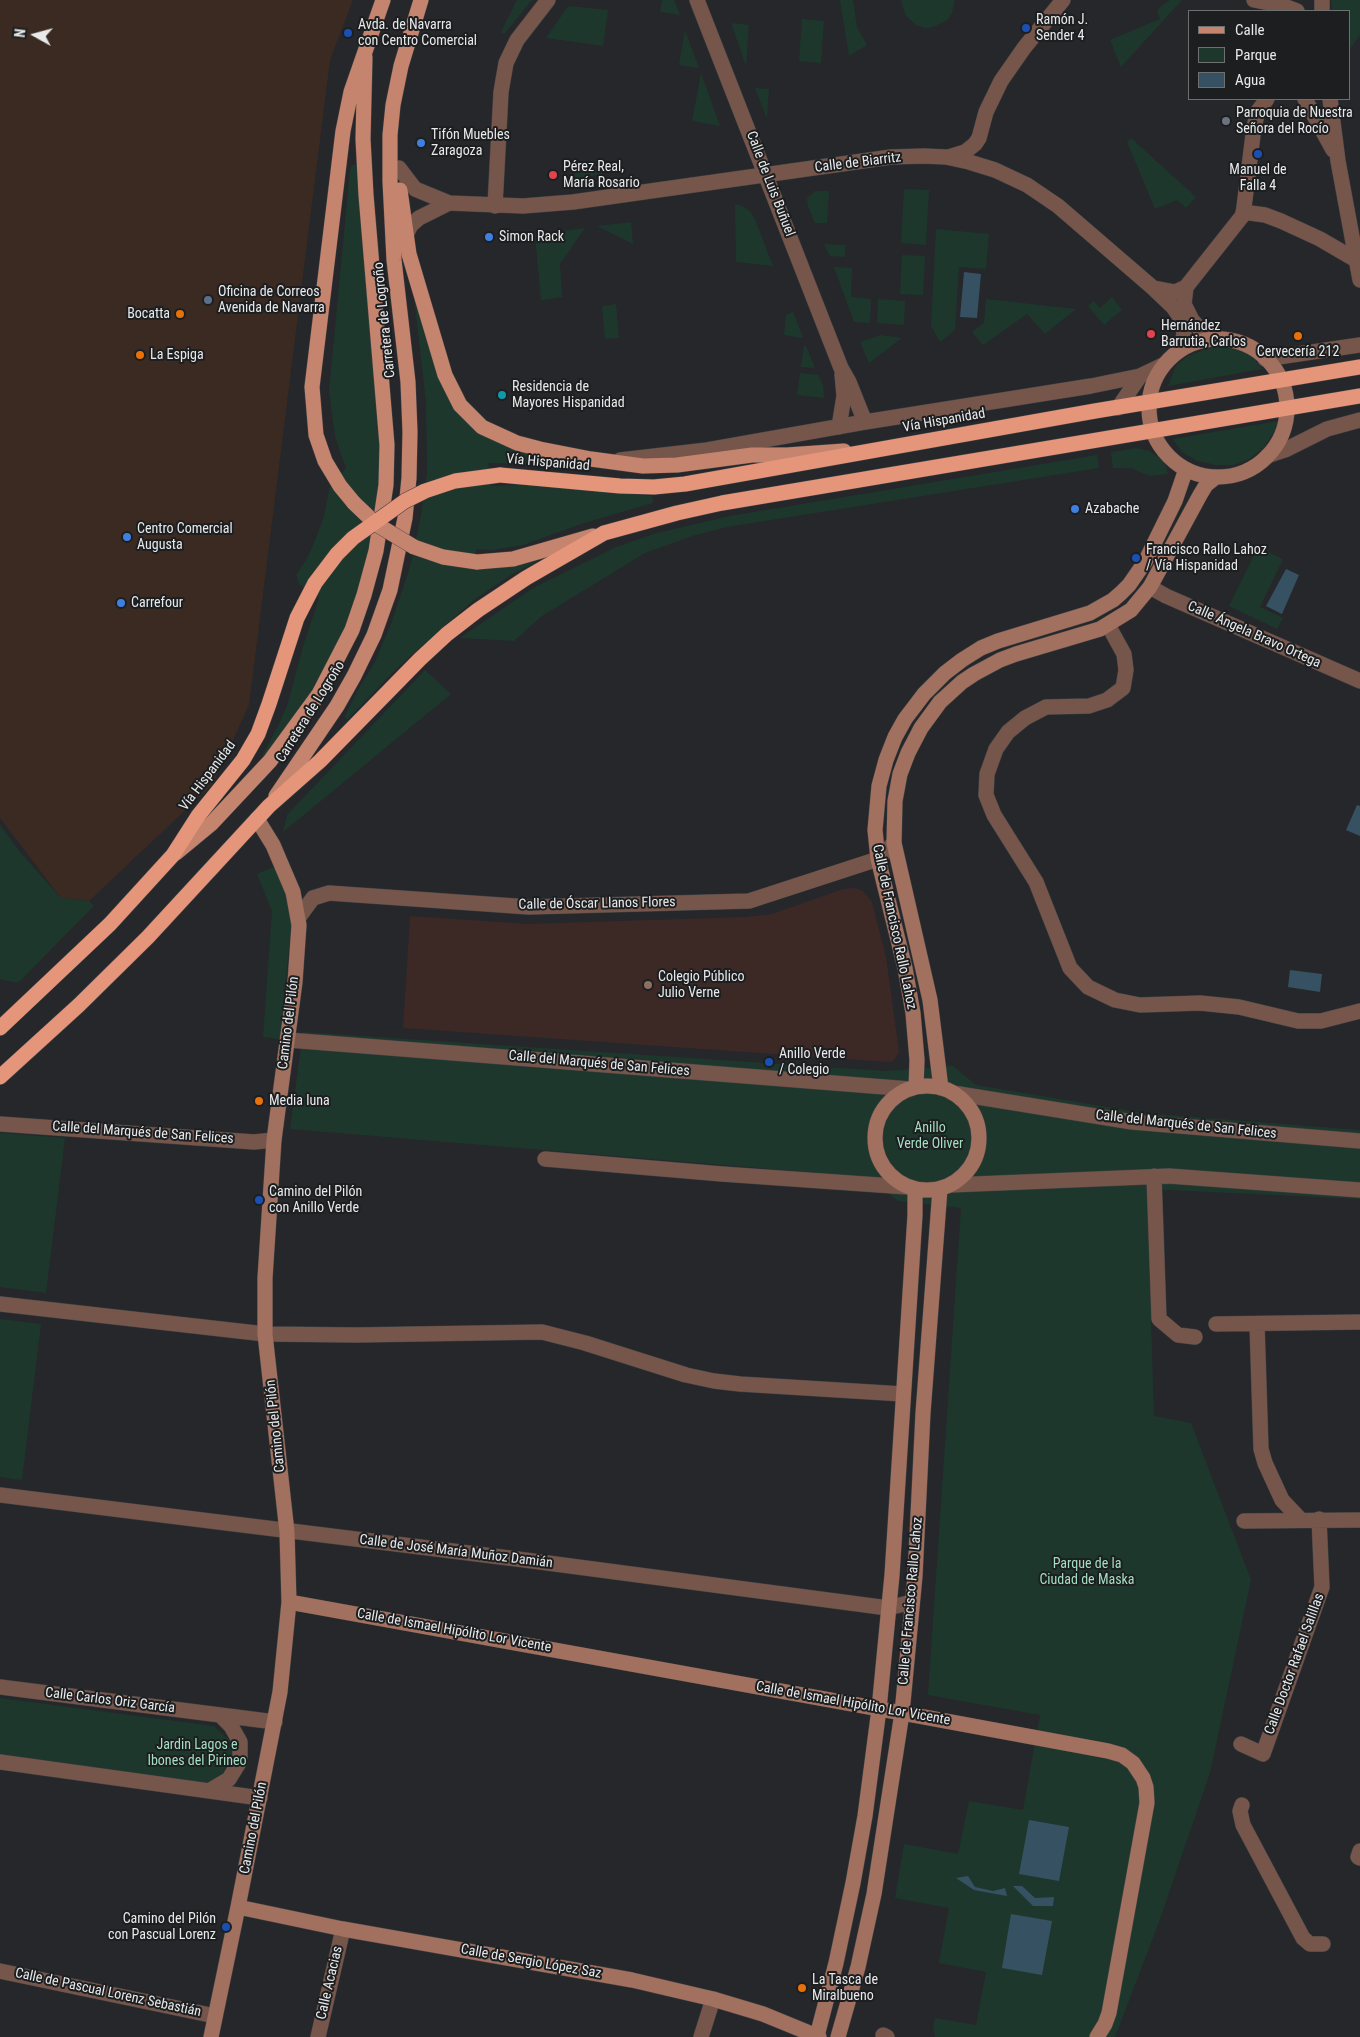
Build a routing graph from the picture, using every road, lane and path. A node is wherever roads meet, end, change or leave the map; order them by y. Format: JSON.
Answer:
{"nodes":[{"id":1,"x":383,"y":0,"type":"edge"},
{"id":2,"x":421,"y":0,"type":"edge"},
{"id":3,"x":548,"y":0,"type":"edge"},
{"id":4,"x":697,"y":0,"type":"edge"},
{"id":5,"x":1063,"y":0,"type":"edge"},
{"id":6,"x":1254,"y":0,"type":"edge"},
{"id":7,"x":1287,"y":7,"type":"edge"},
{"id":8,"x":365,"y":56,"type":"junction"},
{"id":9,"x":1266,"y":100,"type":"edge"},
{"id":10,"x":1307,"y":100,"type":"edge"},
{"id":11,"x":1330,"y":100,"type":"edge"},
{"id":12,"x":393,"y":105,"type":"junction"},
{"id":13,"x":979,"y":138,"type":"junction"},
{"id":14,"x":946,"y":157,"type":"junction"},
{"id":15,"x":1338,"y":160,"type":"junction"},
{"id":16,"x":399,"y":168,"type":"junction"},
{"id":17,"x":994,"y":170,"type":"junction"},
{"id":18,"x":766,"y":175,"type":"junction"},
{"id":19,"x":449,"y":203,"type":"junction"},
{"id":20,"x":495,"y":206,"type":"junction"},
{"id":21,"x":1243,"y":212,"type":"junction"},
{"id":22,"x":406,"y":237,"type":"junction"},
{"id":23,"x":1356,"y":260,"type":"junction"},
{"id":24,"x":1360,"y":280,"type":"edge"},
{"id":25,"x":1152,"y":287,"type":"junction"},
{"id":26,"x":1186,"y":288,"type":"junction"},
{"id":27,"x":1221,"y":339,"type":"junction"},
{"id":28,"x":1360,"y":345,"type":"edge"},
{"id":29,"x":1180,"y":350,"type":"junction"},
{"id":30,"x":1265,"y":359,"type":"junction"},
{"id":31,"x":1163,"y":365,"type":"junction"},
{"id":32,"x":1360,"y":367,"type":"edge"},
{"id":33,"x":841,"y":368,"type":"junction"},
{"id":34,"x":1140,"y":376,"type":"junction"},
{"id":35,"x":1279,"y":380,"type":"junction"},
{"id":36,"x":1360,"y":396,"type":"edge"},
{"id":37,"x":1150,"y":403,"type":"junction"},
{"id":38,"x":1118,"y":408,"type":"junction"},
{"id":39,"x":1286,"y":408,"type":"junction"},
{"id":40,"x":1360,"y":420,"type":"edge"},
{"id":41,"x":866,"y":422,"type":"junction"},
{"id":42,"x":839,"y":427,"type":"junction"},
{"id":43,"x":1153,"y":431,"type":"junction"},
{"id":44,"x":880,"y":449,"type":"junction"},
{"id":45,"x":1267,"y":456,"type":"junction"},
{"id":46,"x":604,"y":460,"type":"junction"},
{"id":47,"x":1186,"y":469,"type":"junction"},
{"id":48,"x":1216,"y":477,"type":"junction"},
{"id":49,"x":604,"y":533,"type":"junction"},
{"id":50,"x":1150,"y":587,"type":"junction"},
{"id":51,"x":1108,"y":625,"type":"junction"},
{"id":52,"x":1358,"y":676,"type":"edge"},
{"id":53,"x":269,"y":806,"type":"junction"},
{"id":54,"x":257,"y":819,"type":"junction"},
{"id":55,"x":894,"y":843,"type":"junction"},
{"id":56,"x":174,"y":855,"type":"junction"},
{"id":57,"x":878,"y":859,"type":"junction"},
{"id":58,"x":299,"y":917,"type":"junction"},
{"id":59,"x":1360,"y":1011,"type":"edge"},
{"id":60,"x":0,"y":1028,"type":"edge"},
{"id":61,"x":288,"y":1040,"type":"junction"},
{"id":62,"x":0,"y":1077,"type":"edge"},
{"id":63,"x":913,"y":1088,"type":"junction"},
{"id":64,"x":947,"y":1090,"type":"junction"},
{"id":65,"x":6,"y":1124,"type":"edge"},
{"id":66,"x":274,"y":1140,"type":"junction"},
{"id":67,"x":1360,"y":1141,"type":"edge"},
{"id":68,"x":545,"y":1159,"type":"dead end"},
{"id":69,"x":1154,"y":1176,"type":"junction"},
{"id":70,"x":946,"y":1187,"type":"junction"},
{"id":71,"x":911,"y":1188,"type":"junction"},
{"id":72,"x":1360,"y":1190,"type":"edge"},
{"id":73,"x":0,"y":1304,"type":"edge"},
{"id":74,"x":1360,"y":1322,"type":"edge"},
{"id":75,"x":1216,"y":1324,"type":"dead end"},
{"id":76,"x":1257,"y":1324,"type":"junction"},
{"id":77,"x":265,"y":1334,"type":"junction"},
{"id":78,"x":1195,"y":1337,"type":"dead end"},
{"id":79,"x":903,"y":1394,"type":"junction"},
{"id":80,"x":0,"y":1496,"type":"edge"},
{"id":81,"x":1300,"y":1519,"type":"junction"},
{"id":82,"x":1319,"y":1520,"type":"junction"},
{"id":83,"x":1360,"y":1520,"type":"edge"},
{"id":84,"x":1244,"y":1521,"type":"dead end"},
{"id":85,"x":287,"y":1532,"type":"junction"},
{"id":86,"x":289,"y":1602,"type":"junction"},
{"id":87,"x":912,"y":1602,"type":"junction"},
{"id":88,"x":888,"y":1608,"type":"junction"},
{"id":89,"x":0,"y":1687,"type":"edge"},
{"id":90,"x":879,"y":1709,"type":"junction"},
{"id":91,"x":902,"y":1713,"type":"junction"},
{"id":92,"x":220,"y":1715,"type":"junction"},
{"id":93,"x":275,"y":1722,"type":"junction"},
{"id":94,"x":1241,"y":1744,"type":"dead end"},
{"id":95,"x":0,"y":1762,"type":"edge"},
{"id":96,"x":209,"y":1791,"type":"junction"},
{"id":97,"x":260,"y":1798,"type":"junction"},
{"id":98,"x":1242,"y":1805,"type":"dead end"},
{"id":99,"x":238,"y":1907,"type":"junction"},
{"id":100,"x":343,"y":1929,"type":"junction"},
{"id":101,"x":1323,"y":1944,"type":"dead end"},
{"id":102,"x":0,"y":1971,"type":"edge"},
{"id":103,"x":713,"y":1999,"type":"junction"},
{"id":104,"x":215,"y":2016,"type":"junction"},
{"id":105,"x":210,"y":2037,"type":"edge"},
{"id":106,"x":318,"y":2037,"type":"edge"},
{"id":107,"x":701,"y":2037,"type":"edge"},
{"id":108,"x":818,"y":2037,"type":"edge"},
{"id":109,"x":838,"y":2037,"type":"edge"},
{"id":110,"x":1097,"y":2037,"type":"edge"}],
"edges":[{"from":1,"to":8,"type":"main road"},
{"from":2,"to":12,"type":"main road"},
{"from":3,"to":20,"type":"street"},
{"from":4,"to":18,"type":"street","name":"Calle de Luis Buñuel"},
{"from":5,"to":13,"type":"street"},
{"from":6,"to":7,"type":"street"},
{"from":8,"to":49,"type":"main road","bridge":true},
{"from":8,"to":56,"type":"main road","name":"Carretera de Logroño"},
{"from":9,"to":21,"type":"street"},
{"from":10,"to":15,"type":"street"},
{"from":11,"to":15,"type":"street"},
{"from":12,"to":16,"type":"main road"},
{"from":12,"to":53,"type":"main road","name":"Carretera de Logroño"},
{"from":13,"to":14,"type":"street"},
{"from":13,"to":17,"type":"street"},
{"from":14,"to":17,"type":"street","name":"Calle de Biarritz"},
{"from":14,"to":18,"type":"street","name":"Calle de Biarritz"},
{"from":15,"to":23,"type":"street"},
{"from":16,"to":19,"type":"street","name":"Calle de Biarritz"},
{"from":16,"to":22,"type":"main road"},
{"from":17,"to":25,"type":"street","name":"Calle de Biarritz"},
{"from":18,"to":20,"type":"street","name":"Calle de Biarritz"},
{"from":18,"to":33,"type":"street","name":"Calle de Luis Buñuel"},
{"from":19,"to":20,"type":"street","name":"Calle de Biarritz"},
{"from":19,"to":22,"type":"street"},
{"from":21,"to":23,"type":"street"},
{"from":21,"to":26,"type":"street"},
{"from":22,"to":46,"type":"main road"},
{"from":23,"to":24,"type":"street"},
{"from":25,"to":26,"type":"street"},
{"from":25,"to":29,"type":"street","name":"Calle de Biarritz"},
{"from":26,"to":27,"type":"street"},
{"from":27,"to":29,"type":"street","name":"Vía Hispanidad"},
{"from":27,"to":30,"type":"street","name":"Vía Hispanidad"},
{"from":28,"to":30,"type":"street"},
{"from":29,"to":31,"type":"street","name":"Vía Hispanidad"},
{"from":30,"to":35,"type":"street","name":"Vía Hispanidad"},
{"from":31,"to":34,"type":"street","name":"Vía Hispanidad"},
{"from":31,"to":37,"type":"street","name":"Vía Hispanidad"},
{"from":32,"to":35,"type":"highway","name":"Vía Hispanidad"},
{"from":33,"to":41,"type":"street","name":"Calle de Luis Buñuel"},
{"from":33,"to":42,"type":"street","name":"Calle de Luis Buñuel"},
{"from":34,"to":38,"type":"street","name":"Vía Hispanidad"},
{"from":34,"to":41,"type":"street","name":"Vía Hispanidad"},
{"from":35,"to":37,"type":"highway","name":"Vía Hispanidad"},
{"from":35,"to":39,"type":"street","name":"Vía Hispanidad"},
{"from":36,"to":39,"type":"highway"},
{"from":37,"to":38,"type":"highway","name":"Vía Hispanidad"},
{"from":37,"to":43,"type":"street","name":"Vía Hispanidad"},
{"from":38,"to":44,"type":"highway","name":"Vía Hispanidad"},
{"from":39,"to":43,"type":"highway"},
{"from":39,"to":45,"type":"street","name":"Vía Hispanidad"},
{"from":40,"to":45,"type":"street"},
{"from":41,"to":42,"type":"street","name":"Vía Hispanidad"},
{"from":42,"to":46,"type":"street","name":"Vía Hispanidad"},
{"from":43,"to":47,"type":"street","name":"Vía Hispanidad"},
{"from":43,"to":49,"type":"highway"},
{"from":44,"to":46,"type":"main road"},
{"from":44,"to":56,"type":"highway","name":"Vía Hispanidad","bridge":true},
{"from":45,"to":48,"type":"street","name":"Vía Hispanidad"},
{"from":47,"to":48,"type":"street","name":"Vía Hispanidad"},
{"from":47,"to":57,"type":"street","name":"Calle de Francisco Rallo Lahoz"},
{"from":48,"to":50,"type":"street","name":"Calle de Francisco Rallo Lahoz"},
{"from":49,"to":53,"type":"highway"},
{"from":50,"to":51,"type":"street","name":"Calle de Francisco Rallo Lahoz"},
{"from":50,"to":52,"type":"street","name":"Calle Ángela Bravo Ortega"},
{"from":51,"to":55,"type":"street","name":"Calle de Francisco Rallo Lahoz"},
{"from":51,"to":59,"type":"street"},
{"from":53,"to":54,"type":"highway","name":"Carretera de Logroño"},
{"from":54,"to":58,"type":"street","name":"Camino del Pilón"},
{"from":54,"to":62,"type":"highway","name":"Carretera de Logroño"},
{"from":55,"to":57,"type":"street","name":"Calle de Óscar Llanos Flores"},
{"from":55,"to":64,"type":"street","name":"Calle de Francisco Rallo Lahoz"},
{"from":56,"to":60,"type":"highway","name":"Carretera de Logroño"},
{"from":57,"to":58,"type":"street","name":"Calle de Óscar Llanos Flores"},
{"from":57,"to":63,"type":"street","name":"Calle de Francisco Rallo Lahoz"},
{"from":58,"to":61,"type":"street","name":"Camino del Pilón"},
{"from":61,"to":63,"type":"street","name":"Calle del Marqués de San Felices"},
{"from":61,"to":66,"type":"street","name":"Camino del Pilón"},
{"from":63,"to":64,"type":"street"},
{"from":63,"to":71,"type":"street"},
{"from":64,"to":67,"type":"street","name":"Calle del Marqués de San Felices"},
{"from":64,"to":70,"type":"street"},
{"from":65,"to":66,"type":"street","name":"Calle del Marqués de San Felices"},
{"from":66,"to":77,"type":"street","name":"Camino del Pilón"},
{"from":68,"to":71,"type":"street"},
{"from":69,"to":70,"type":"street"},
{"from":69,"to":72,"type":"street"},
{"from":69,"to":78,"type":"street"},
{"from":70,"to":71,"type":"street"},
{"from":70,"to":87,"type":"street","name":"Calle de Francisco Rallo Lahoz"},
{"from":71,"to":79,"type":"street","name":"Calle de Francisco Rallo Lahoz"},
{"from":73,"to":77,"type":"street"},
{"from":74,"to":76,"type":"street"},
{"from":75,"to":76,"type":"street"},
{"from":76,"to":81,"type":"street"},
{"from":77,"to":79,"type":"street"},
{"from":77,"to":85,"type":"street","name":"Camino del Pilón"},
{"from":79,"to":88,"type":"street","name":"Calle de Francisco Rallo Lahoz"},
{"from":80,"to":85,"type":"street","name":"Calle de José María Muñoz Damián"},
{"from":81,"to":82,"type":"street"},
{"from":81,"to":84,"type":"street"},
{"from":82,"to":83,"type":"street"},
{"from":82,"to":94,"type":"street","name":"Calle Doctor Rafael Salillas"},
{"from":85,"to":86,"type":"street","name":"Camino del Pilón"},
{"from":85,"to":88,"type":"street","name":"Calle de José María Muñoz Damián"},
{"from":86,"to":90,"type":"street","name":"Calle de Ismael Hipólito Lor Vicente"},
{"from":86,"to":93,"type":"street","name":"Camino del Pilón"},
{"from":87,"to":88,"type":"street","name":"Calle de José María Muñoz Damián"},
{"from":87,"to":91,"type":"street","name":"Calle de Francisco Rallo Lahoz"},
{"from":88,"to":90,"type":"street","name":"Calle de Francisco Rallo Lahoz"},
{"from":89,"to":92,"type":"street","name":"Calle Carlos Oriz García"},
{"from":90,"to":91,"type":"street","name":"Calle de Ismael Hipólito Lor Vicente"},
{"from":90,"to":108,"type":"street","name":"Calle de Francisco Rallo Lahoz"},
{"from":91,"to":109,"type":"street","name":"Calle de Francisco Rallo Lahoz"},
{"from":91,"to":110,"type":"street","name":"Calle de Ismael Hipólito Lor Vicente"},
{"from":92,"to":93,"type":"street","name":"Calle Carlos Oriz García"},
{"from":92,"to":96,"type":"street"},
{"from":93,"to":97,"type":"street","name":"Camino del Pilón"},
{"from":95,"to":96,"type":"street"},
{"from":96,"to":97,"type":"street"},
{"from":97,"to":99,"type":"street","name":"Camino del Pilón"},
{"from":98,"to":101,"type":"street"},
{"from":99,"to":100,"type":"street","name":"Calle de Sergio López Saz"},
{"from":99,"to":104,"type":"street","name":"Camino del Pilón"},
{"from":100,"to":103,"type":"street","name":"Calle de Sergio López Saz"},
{"from":100,"to":106,"type":"street","name":"Calle Acacias"},
{"from":102,"to":104,"type":"street","name":"Calle de Pascual Lorenz Sebastián"},
{"from":103,"to":107,"type":"street"},
{"from":103,"to":108,"type":"street","name":"Calle de Sergio López Saz"},
{"from":104,"to":105,"type":"street","name":"Camino del Pilón"}]}
